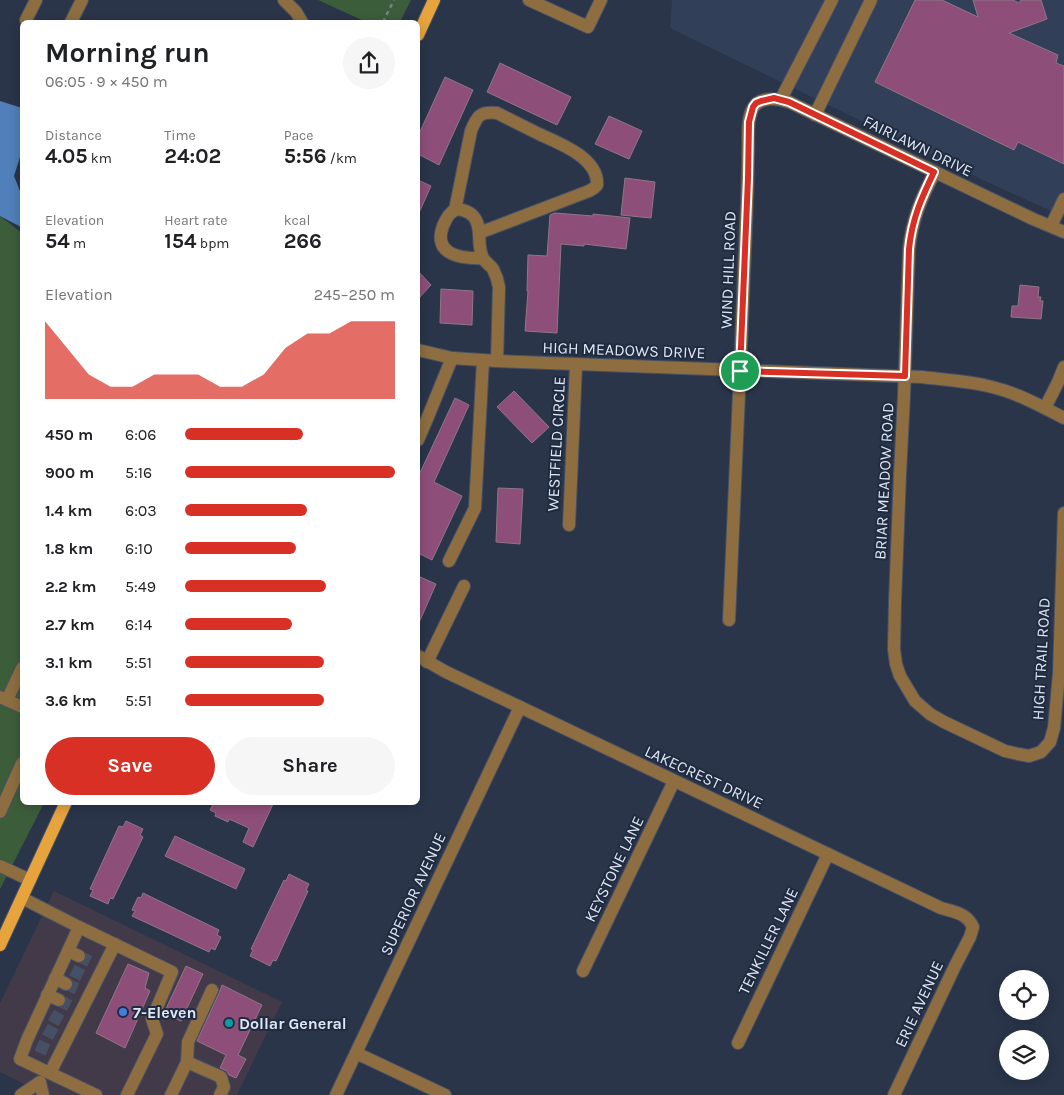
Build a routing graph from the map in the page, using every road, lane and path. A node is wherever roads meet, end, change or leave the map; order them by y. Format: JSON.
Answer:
{"nodes":[{"id":1,"x":36,"y":0,"type":"edge"},
{"id":2,"x":82,"y":0,"type":"edge"},
{"id":3,"x":284,"y":0,"type":"edge"},
{"id":4,"x":394,"y":0,"type":"edge"},
{"id":5,"x":434,"y":0,"type":"edge"},
{"id":6,"x":529,"y":0,"type":"edge"},
{"id":7,"x":601,"y":0,"type":"edge"},
{"id":8,"x":832,"y":0,"type":"edge"},
{"id":9,"x":871,"y":0,"type":"edge"},
{"id":10,"x":26,"y":20,"type":"edge"},
{"id":11,"x":72,"y":20,"type":"edge"},
{"id":12,"x":301,"y":20,"type":"edge"},
{"id":13,"x":385,"y":20,"type":"edge"},
{"id":14,"x":420,"y":31,"type":"edge"},
{"id":15,"x":781,"y":99,"type":"junction"},
{"id":16,"x":815,"y":115,"type":"junction"},
{"id":17,"x":934,"y":172,"type":"junction"},
{"id":18,"x":1064,"y":199,"type":"edge"},
{"id":19,"x":455,"y":210,"type":"junction"},
{"id":20,"x":1052,"y":226,"type":"junction"},
{"id":21,"x":1064,"y":232,"type":"edge"},
{"id":22,"x":479,"y":233,"type":"junction"},
{"id":23,"x":483,"y":258,"type":"junction"},
{"id":24,"x":420,"y":350,"type":"edge"},
{"id":25,"x":452,"y":358,"type":"junction"},
{"id":26,"x":483,"y":360,"type":"junction"},
{"id":27,"x":497,"y":361,"type":"junction"},
{"id":28,"x":576,"y":364,"type":"junction"},
{"id":29,"x":1064,"y":367,"type":"edge"},
{"id":30,"x":740,"y":371,"type":"junction"},
{"id":31,"x":905,"y":376,"type":"junction"},
{"id":32,"x":1045,"y":408,"type":"junction"},
{"id":33,"x":1064,"y":418,"type":"edge"},
{"id":34,"x":420,"y":435,"type":"edge"},
{"id":35,"x":1064,"y":513,"type":"edge"},
{"id":36,"x":568,"y":525,"type":"dead end"},
{"id":37,"x":449,"y":562,"type":"dead end"},
{"id":38,"x":464,"y":586,"type":"dead end"},
{"id":39,"x":730,"y":620,"type":"dead end"},
{"id":40,"x":422,"y":659,"type":"edge"},
{"id":41,"x":20,"y":671,"type":"edge"},
{"id":42,"x":4,"y":699,"type":"edge"},
{"id":43,"x":915,"y":701,"type":"joint"},
{"id":44,"x":20,"y":706,"type":"edge"},
{"id":45,"x":520,"y":706,"type":"junction"},
{"id":46,"x":20,"y":768,"type":"edge"},
{"id":47,"x":674,"y":781,"type":"junction"},
{"id":48,"x":65,"y":805,"type":"edge"},
{"id":49,"x":0,"y":812,"type":"edge"},
{"id":50,"x":828,"y":854,"type":"junction"},
{"id":51,"x":0,"y":866,"type":"edge"},
{"id":52,"x":30,"y":880,"type":"junction"},
{"id":53,"x":22,"y":898,"type":"junction"},
{"id":54,"x":79,"y":927,"type":"junction"},
{"id":55,"x":972,"y":927,"type":"joint"},
{"id":56,"x":114,"y":944,"type":"junction"},
{"id":57,"x":0,"y":945,"type":"edge"},
{"id":58,"x":91,"y":962,"type":"tunnel mouth"},
{"id":59,"x":103,"y":967,"type":"junction"},
{"id":60,"x":72,"y":971,"type":"junction"},
{"id":61,"x":583,"y":971,"type":"dead end"},
{"id":62,"x":96,"y":982,"type":"junction"},
{"id":63,"x":72,"y":986,"type":"junction"},
{"id":64,"x":212,"y":990,"type":"dead end"},
{"id":65,"x":64,"y":1003,"type":"junction"},
{"id":66,"x":57,"y":1018,"type":"junction"},
{"id":67,"x":50,"y":1032,"type":"junction"},
{"id":68,"x":738,"y":1042,"type":"dead end"},
{"id":69,"x":43,"y":1048,"type":"junction"},
{"id":70,"x":356,"y":1053,"type":"junction"},
{"id":71,"x":187,"y":1062,"type":"junction"},
{"id":72,"x":45,"y":1076,"type":"junction"},
{"id":73,"x":21,"y":1095,"type":"edge"},
{"id":74,"x":43,"y":1095,"type":"edge"},
{"id":75,"x":96,"y":1095,"type":"edge"},
{"id":76,"x":127,"y":1095,"type":"edge"},
{"id":77,"x":171,"y":1095,"type":"edge"},
{"id":78,"x":220,"y":1095,"type":"edge"},
{"id":79,"x":336,"y":1095,"type":"edge"},
{"id":80,"x":445,"y":1095,"type":"edge"},
{"id":81,"x":894,"y":1095,"type":"edge"}],
"edges":[{"from":1,"to":10,"type":"street"},
{"from":2,"to":11,"type":"street"},
{"from":3,"to":12,"type":"street"},
{"from":4,"to":13,"type":"path"},
{"from":5,"to":14,"type":"main road"},
{"from":6,"to":7,"type":"street"},
{"from":8,"to":15,"type":"street"},
{"from":9,"to":16,"type":"street"},
{"from":15,"to":16,"type":"street","name":"FAIRLAWN DRIVE"},
{"from":15,"to":30,"type":"street","name":"WIND HILL ROAD"},
{"from":16,"to":17,"type":"street","name":"FAIRLAWN DRIVE"},
{"from":17,"to":20,"type":"street","name":"FAIRLAWN DRIVE"},
{"from":17,"to":31,"type":"street","name":"BRIAR MEADOW ROAD"},
{"from":18,"to":20,"type":"street"},
{"from":19,"to":22,"type":"street"},
{"from":19,"to":22,"type":"street"},
{"from":19,"to":23,"type":"street"},
{"from":20,"to":21,"type":"street","name":"FAIRLAWN DRIVE"},
{"from":22,"to":23,"type":"street"},
{"from":23,"to":27,"type":"street"},
{"from":24,"to":25,"type":"street","name":"HIGH MEADOWS DRIVE"},
{"from":25,"to":26,"type":"street","name":"HIGH MEADOWS DRIVE"},
{"from":25,"to":34,"type":"street"},
{"from":26,"to":27,"type":"street","name":"HIGH MEADOWS DRIVE"},
{"from":26,"to":37,"type":"street"},
{"from":27,"to":28,"type":"street","name":"HIGH MEADOWS DRIVE"},
{"from":28,"to":30,"type":"street","name":"HIGH MEADOWS DRIVE"},
{"from":28,"to":36,"type":"street","name":"WESTFIELD CIRCLE"},
{"from":29,"to":32,"type":"street"},
{"from":30,"to":31,"type":"street","name":"HIGH MEADOWS DRIVE"},
{"from":30,"to":39,"type":"street","name":"WIND HILL ROAD"},
{"from":31,"to":32,"type":"street","name":"HIGH MEADOWS DRIVE"},
{"from":31,"to":43,"type":"street","name":"BRIAR MEADOW ROAD"},
{"from":32,"to":33,"type":"street","name":"HIGH MEADOWS DRIVE"},
{"from":35,"to":43,"type":"street","name":"HIGH TRAIL ROAD"},
{"from":38,"to":40,"type":"street"},
{"from":40,"to":45,"type":"street","name":"LAKECREST DRIVE"},
{"from":41,"to":42,"type":"street"},
{"from":42,"to":44,"type":"street"},
{"from":45,"to":47,"type":"street","name":"LAKECREST DRIVE"},
{"from":45,"to":70,"type":"street","name":"SUPERIOR AVENUE"},
{"from":46,"to":49,"type":"street"},
{"from":47,"to":50,"type":"street","name":"LAKECREST DRIVE"},
{"from":47,"to":61,"type":"street","name":"KEYSTONE LANE"},
{"from":48,"to":52,"type":"main road"},
{"from":50,"to":55,"type":"street","name":"LAKECREST DRIVE"},
{"from":50,"to":68,"type":"street","name":"TENKILLER LANE"},
{"from":51,"to":52,"type":"street"},
{"from":52,"to":53,"type":"main road"},
{"from":53,"to":54,"type":"street"},
{"from":53,"to":57,"type":"main road"},
{"from":54,"to":56,"type":"street"},
{"from":54,"to":60,"type":"street"},
{"from":55,"to":81,"type":"street","name":"ERIE AVENUE"},
{"from":56,"to":59,"type":"street"},
{"from":56,"to":76,"type":"street"},
{"from":58,"to":59,"type":"street"},
{"from":59,"to":62,"type":"street"},
{"from":60,"to":62,"type":"street"},
{"from":60,"to":63,"type":"street"},
{"from":62,"to":63,"type":"street"},
{"from":63,"to":65,"type":"street"},
{"from":63,"to":65,"type":"street"},
{"from":64,"to":71,"type":"street"},
{"from":65,"to":66,"type":"street"},
{"from":65,"to":66,"type":"street"},
{"from":66,"to":67,"type":"street"},
{"from":66,"to":67,"type":"street"},
{"from":67,"to":69,"type":"street"},
{"from":67,"to":69,"type":"street"},
{"from":69,"to":72,"type":"street"},
{"from":69,"to":72,"type":"street"},
{"from":70,"to":79,"type":"street","name":"SUPERIOR AVENUE"},
{"from":70,"to":80,"type":"street"},
{"from":71,"to":77,"type":"street"},
{"from":71,"to":78,"type":"street"},
{"from":72,"to":73,"type":"street"},
{"from":72,"to":74,"type":"street"},
{"from":72,"to":75,"type":"street"}]}
